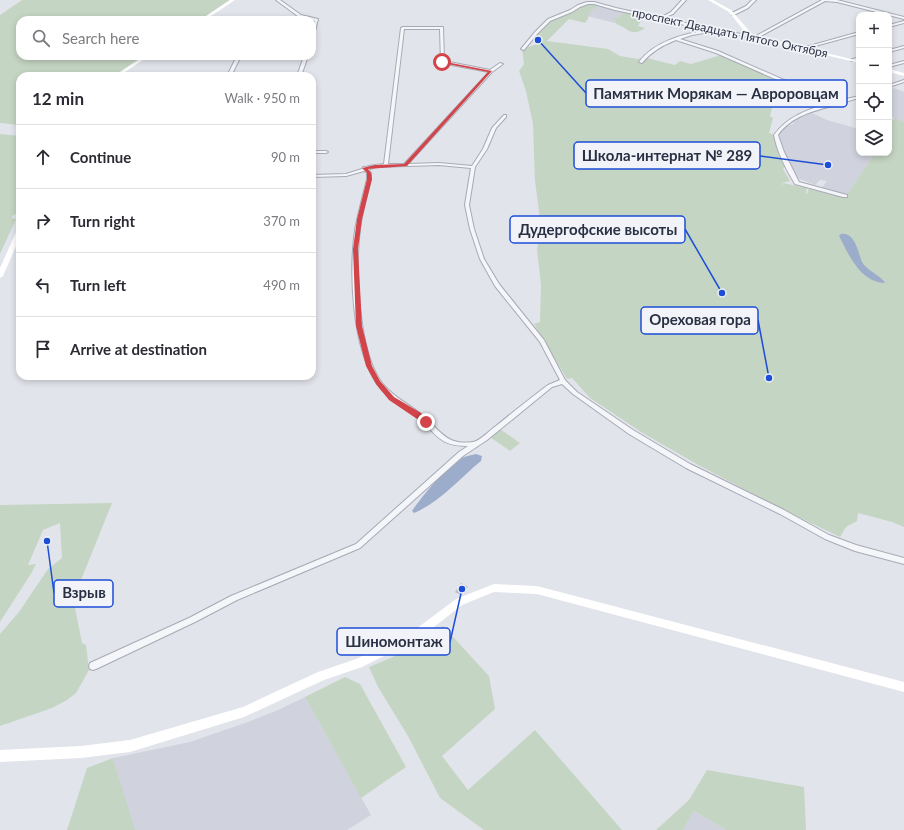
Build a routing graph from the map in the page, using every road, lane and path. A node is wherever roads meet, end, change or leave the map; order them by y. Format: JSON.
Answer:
{"nodes":[{"id":1,"x":233,"y":0,"type":"edge"},
{"id":2,"x":278,"y":0,"type":"edge"},
{"id":3,"x":684,"y":0,"type":"edge"},
{"id":4,"x":710,"y":0,"type":"edge"},
{"id":5,"x":754,"y":0,"type":"edge"},
{"id":6,"x":823,"y":0,"type":"edge"},
{"id":7,"x":733,"y":14,"type":"junction"},
{"id":8,"x":208,"y":16,"type":"edge"},
{"id":9,"x":300,"y":16,"type":"edge"},
{"id":10,"x":661,"y":18,"type":"junction"},
{"id":11,"x":904,"y":18,"type":"edge"},
{"id":12,"x":904,"y":22,"type":"edge"},
{"id":13,"x":892,"y":25,"type":"edge"},
{"id":14,"x":712,"y":30,"type":"junction"},
{"id":15,"x":856,"y":34,"type":"edge"},
{"id":16,"x":753,"y":36,"type":"junction"},
{"id":17,"x":677,"y":39,"type":"junction"},
{"id":18,"x":904,"y":47,"type":"edge"},
{"id":19,"x":804,"y":48,"type":"junction"},
{"id":20,"x":523,"y":49,"type":"dead end"},
{"id":21,"x":892,"y":50,"type":"edge"},
{"id":22,"x":856,"y":59,"type":"edge"},
{"id":23,"x":141,"y":60,"type":"edge"},
{"id":24,"x":237,"y":60,"type":"edge"},
{"id":25,"x":305,"y":60,"type":"edge"},
{"id":26,"x":852,"y":60,"type":"junction"},
{"id":27,"x":856,"y":61,"type":"edge"},
{"id":28,"x":641,"y":62,"type":"dead end"},
{"id":29,"x":904,"y":62,"type":"edge"},
{"id":30,"x":501,"y":64,"type":"dead end"},
{"id":31,"x":892,"y":65,"type":"edge"},
{"id":32,"x":490,"y":71,"type":"junction"},
{"id":33,"x":892,"y":71,"type":"edge"},
{"id":34,"x":122,"y":72,"type":"edge"},
{"id":35,"x":231,"y":72,"type":"edge"},
{"id":36,"x":300,"y":72,"type":"edge"},
{"id":37,"x":904,"y":75,"type":"edge"},
{"id":38,"x":904,"y":81,"type":"edge"},
{"id":39,"x":892,"y":85,"type":"edge"},
{"id":40,"x":856,"y":98,"type":"edge"},
{"id":41,"x":835,"y":104,"type":"junction"},
{"id":42,"x":505,"y":116,"type":"dead end"},
{"id":43,"x":316,"y":152,"type":"edge"},
{"id":44,"x":326,"y":152,"type":"dead end"},
{"id":45,"x":405,"y":165,"type":"junction"},
{"id":46,"x":386,"y":166,"type":"junction"},
{"id":47,"x":473,"y":167,"type":"junction"},
{"id":48,"x":364,"y":168,"type":"junction"},
{"id":49,"x":316,"y":176,"type":"edge"},
{"id":50,"x":845,"y":196,"type":"dead end"},
{"id":51,"x":16,"y":239,"type":"edge"},
{"id":52,"x":0,"y":276,"type":"edge"},
{"id":53,"x":563,"y":380,"type":"junction"},
{"id":54,"x":475,"y":444,"type":"junction"},
{"id":55,"x":904,"y":561,"type":"edge"},
{"id":56,"x":93,"y":666,"type":"dead end"},
{"id":57,"x":904,"y":687,"type":"edge"},
{"id":58,"x":0,"y":756,"type":"edge"}],
"edges":[{"from":1,"to":8,"type":"street"},
{"from":2,"to":9,"type":"street"},
{"from":3,"to":10,"type":"street"},
{"from":4,"to":7,"type":"street"},
{"from":5,"to":7,"type":"street"},
{"from":6,"to":11,"type":"street"},
{"from":6,"to":16,"type":"street"},
{"from":7,"to":16,"type":"street"},
{"from":10,"to":14,"type":"street","name":"проспект Двадцать Пятого Октября"},
{"from":10,"to":20,"type":"street","name":"проспект Двадцать Пятого Октября"},
{"from":12,"to":13,"type":"street"},
{"from":14,"to":16,"type":"street","name":"проспект Двадцать Пятого Октября"},
{"from":14,"to":17,"type":"street"},
{"from":15,"to":19,"type":"street"},
{"from":16,"to":19,"type":"street","name":"проспект Двадцать Пятого Октября"},
{"from":17,"to":28,"type":"street"},
{"from":17,"to":41,"type":"street"},
{"from":18,"to":21,"type":"street"},
{"from":19,"to":26,"type":"street","name":"проспект Двадцать Пятого Октября"},
{"from":22,"to":26,"type":"street"},
{"from":23,"to":34,"type":"street"},
{"from":24,"to":35,"type":"street"},
{"from":25,"to":36,"type":"street"},
{"from":26,"to":27,"type":"street","name":"проспект Двадцать Пятого Октября"},
{"from":29,"to":31,"type":"street"},
{"from":30,"to":32,"type":"street"},
{"from":32,"to":45,"type":"street"},
{"from":32,"to":46,"type":"street"},
{"from":33,"to":37,"type":"street"},
{"from":38,"to":39,"type":"street"},
{"from":40,"to":41,"type":"street"},
{"from":41,"to":50,"type":"street"},
{"from":42,"to":47,"type":"street"},
{"from":43,"to":44,"type":"street"},
{"from":45,"to":46,"type":"street"},
{"from":45,"to":47,"type":"street"},
{"from":46,"to":48,"type":"street"},
{"from":47,"to":53,"type":"street"},
{"from":48,"to":49,"type":"street"},
{"from":48,"to":54,"type":"street"},
{"from":51,"to":52,"type":"street"},
{"from":53,"to":54,"type":"street"},
{"from":53,"to":55,"type":"street"},
{"from":54,"to":56,"type":"street"},
{"from":57,"to":58,"type":"street"}]}
